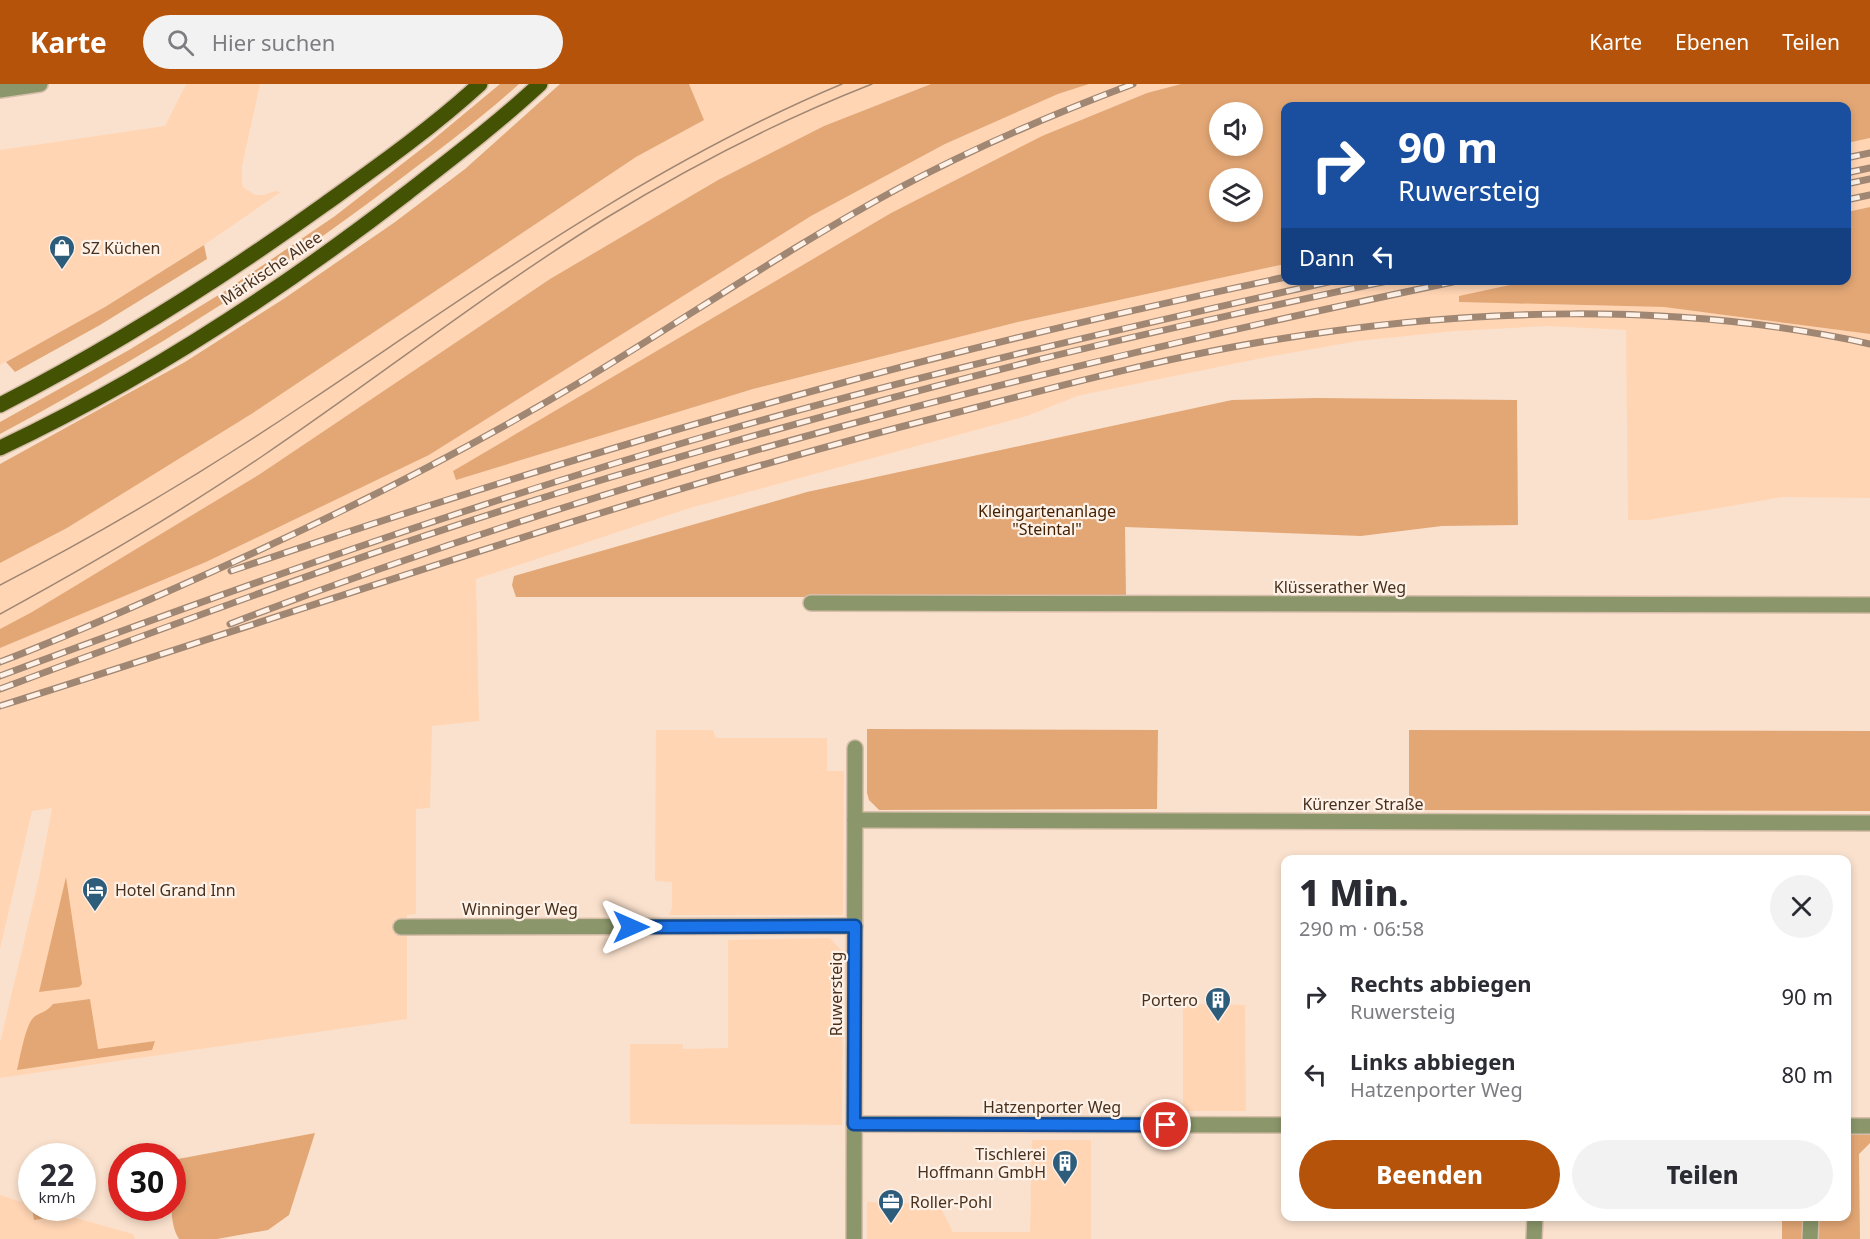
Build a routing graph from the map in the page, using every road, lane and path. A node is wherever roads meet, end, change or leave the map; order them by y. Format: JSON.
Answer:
{"nodes":[{"id":1,"x":39,"y":84,"type":"edge"},
{"id":2,"x":540,"y":84,"type":"edge"},
{"id":3,"x":474,"y":86,"type":"edge"},
{"id":4,"x":0,"y":90,"type":"edge"},
{"id":5,"x":0,"y":405,"type":"edge"},
{"id":6,"x":0,"y":448,"type":"edge"},
{"id":7,"x":811,"y":603,"type":"dead end"},
{"id":8,"x":1870,"y":605,"type":"edge"},
{"id":9,"x":855,"y":748,"type":"dead end"},
{"id":10,"x":855,"y":820,"type":"junction"},
{"id":11,"x":1870,"y":824,"type":"edge"},
{"id":12,"x":855,"y":926,"type":"junction"},
{"id":13,"x":401,"y":927,"type":"dead end"},
{"id":14,"x":854,"y":1124,"type":"junction"},
{"id":15,"x":1281,"y":1125,"type":"edge"},
{"id":16,"x":1851,"y":1126,"type":"edge"},
{"id":17,"x":1870,"y":1126,"type":"edge"},
{"id":18,"x":1535,"y":1221,"type":"edge"},
{"id":19,"x":1810,"y":1221,"type":"edge"},
{"id":20,"x":854,"y":1239,"type":"edge"},
{"id":21,"x":1534,"y":1239,"type":"edge"},
{"id":22,"x":1810,"y":1239,"type":"edge"}],
"edges":[{"from":1,"to":4,"type":"street"},
{"from":2,"to":6,"type":"main road","name":"Märkische Allee"},
{"from":3,"to":5,"type":"main road","name":"Märkische Allee"},
{"from":7,"to":8,"type":"street","name":"Klüsserather Weg"},
{"from":9,"to":10,"type":"street","name":"Ruwersteig"},
{"from":10,"to":11,"type":"street","name":"Kürenzer Straße"},
{"from":10,"to":12,"type":"street","name":"Ruwersteig"},
{"from":12,"to":13,"type":"street","name":"Winninger Weg"},
{"from":12,"to":14,"type":"street","name":"Ruwersteig"},
{"from":14,"to":15,"type":"street","name":"Hatzenporter Weg"},
{"from":14,"to":20,"type":"street","name":"Ruwersteig"},
{"from":16,"to":17,"type":"street"},
{"from":18,"to":21,"type":"street"},
{"from":19,"to":22,"type":"street"}]}
